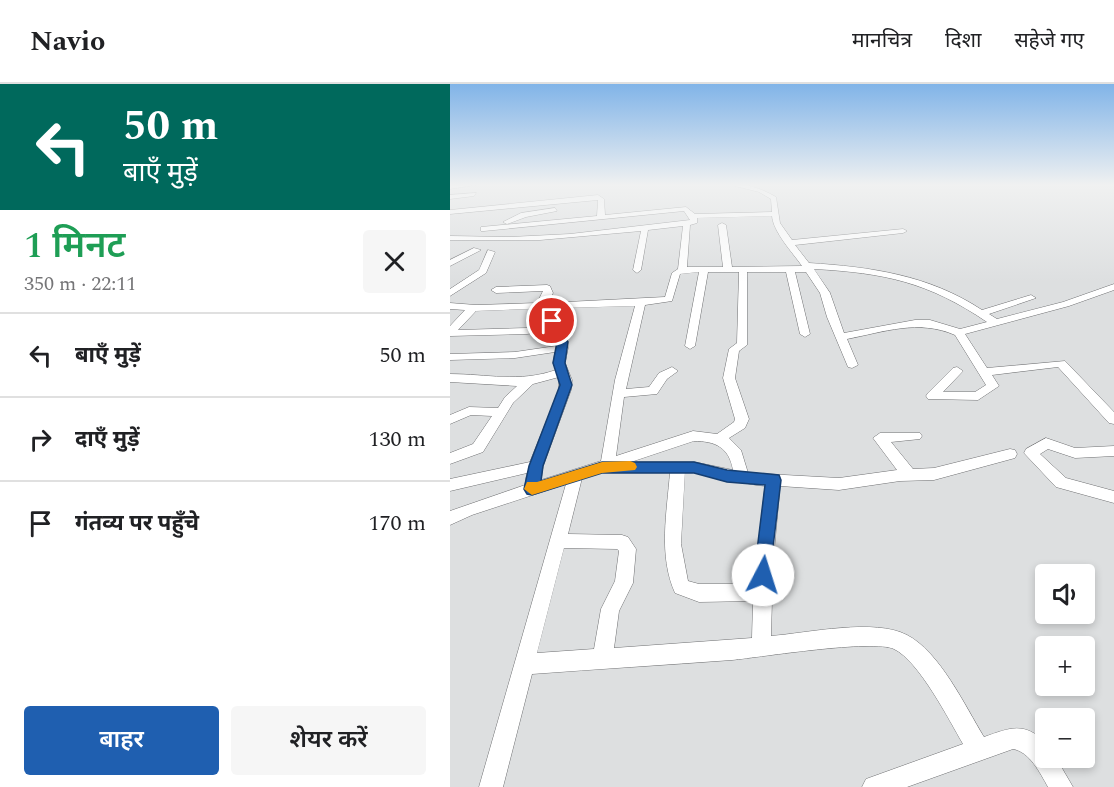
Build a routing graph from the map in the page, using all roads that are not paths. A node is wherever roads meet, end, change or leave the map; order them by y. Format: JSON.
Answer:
{"nodes":[{"id":1,"x":471,"y":217,"type":"edge"},
{"id":2,"x":490,"y":217,"type":"edge"},
{"id":3,"x":520,"y":217,"type":"edge"},
{"id":4,"x":601,"y":217,"type":"edge"},
{"id":5,"x":689,"y":217,"type":"edge"},
{"id":6,"x":736,"y":217,"type":"edge"},
{"id":7,"x":776,"y":217,"type":"edge"},
{"id":8,"x":479,"y":219,"type":"junction"},
{"id":9,"x":690,"y":220,"type":"junction"},
{"id":10,"x":722,"y":225,"type":"dead end"},
{"id":11,"x":497,"y":228,"type":"junction"},
{"id":12,"x":645,"y":228,"type":"junction"},
{"id":13,"x":903,"y":231,"type":"dead end"},
{"id":14,"x":450,"y":238,"type":"edge"},
{"id":15,"x":487,"y":240,"type":"junction"},
{"id":16,"x":788,"y":243,"type":"junction"},
{"id":17,"x":477,"y":250,"type":"dead end"},
{"id":18,"x":491,"y":252,"type":"dead end"},
{"id":19,"x":455,"y":258,"type":"edge"},
{"id":20,"x":450,"y":263,"type":"edge"},
{"id":21,"x":809,"y":268,"type":"junction"},
{"id":22,"x":743,"y":269,"type":"junction"},
{"id":23,"x":790,"y":269,"type":"junction"},
{"id":24,"x":637,"y":270,"type":"dead end"},
{"id":25,"x":682,"y":270,"type":"junction"},
{"id":26,"x":704,"y":270,"type":"junction"},
{"id":27,"x":728,"y":270,"type":"junction"},
{"id":28,"x":1114,"y":287,"type":"edge"},
{"id":29,"x":496,"y":290,"type":"dead end"},
{"id":30,"x":450,"y":293,"type":"edge"},
{"id":31,"x":1031,"y":298,"type":"dead end"},
{"id":32,"x":641,"y":303,"type":"junction"},
{"id":33,"x":558,"y":304,"type":"junction"},
{"id":34,"x":541,"y":305,"type":"junction"},
{"id":35,"x":450,"y":306,"type":"edge"},
{"id":36,"x":473,"y":308,"type":"junction"},
{"id":37,"x":982,"y":313,"type":"junction"},
{"id":38,"x":996,"y":323,"type":"junction"},
{"id":39,"x":552,"y":327,"type":"junction"},
{"id":40,"x":450,"y":332,"type":"edge"},
{"id":41,"x":960,"y":333,"type":"junction"},
{"id":42,"x":805,"y":334,"type":"dead end"},
{"id":43,"x":841,"y":337,"type":"junction"},
{"id":44,"x":690,"y":346,"type":"dead end"},
{"id":45,"x":563,"y":348,"type":"junction"},
{"id":46,"x":450,"y":357,"type":"edge"},
{"id":47,"x":852,"y":365,"type":"dead end"},
{"id":48,"x":672,"y":371,"type":"dead end"},
{"id":49,"x":957,"y":371,"type":"dead end"},
{"id":50,"x":560,"y":372,"type":"junction"},
{"id":51,"x":984,"y":372,"type":"junction"},
{"id":52,"x":450,"y":378,"type":"edge"},
{"id":53,"x":528,"y":383,"type":"junction"},
{"id":54,"x":619,"y":393,"type":"junction"},
{"id":55,"x":501,"y":412,"type":"junction"},
{"id":56,"x":450,"y":420,"type":"edge"},
{"id":57,"x":1114,"y":420,"type":"edge"},
{"id":58,"x":915,"y":436,"type":"dead end"},
{"id":59,"x":720,"y":438,"type":"junction"},
{"id":60,"x":1114,"y":451,"type":"edge"},
{"id":61,"x":1011,"y":454,"type":"dead end"},
{"id":62,"x":450,"y":459,"type":"edge"},
{"id":63,"x":536,"y":466,"type":"junction"},
{"id":64,"x":605,"y":466,"type":"junction"},
{"id":65,"x":678,"y":466,"type":"junction"},
{"id":66,"x":909,"y":474,"type":"junction"},
{"id":67,"x":575,"y":476,"type":"junction"},
{"id":68,"x":741,"y":478,"type":"junction"},
{"id":69,"x":773,"y":480,"type":"junction"},
{"id":70,"x":450,"y":485,"type":"edge"},
{"id":71,"x":532,"y":489,"type":"junction"},
{"id":72,"x":1114,"y":496,"type":"edge"},
{"id":73,"x":450,"y":518,"type":"edge"},
{"id":74,"x":558,"y":542,"type":"junction"},
{"id":75,"x":762,"y":592,"type":"junction"},
{"id":76,"x":761,"y":647,"type":"junction"},
{"id":77,"x":602,"y":659,"type":"junction"},
{"id":78,"x":524,"y":664,"type":"junction"},
{"id":79,"x":979,"y":749,"type":"junction"},
{"id":80,"x":491,"y":787,"type":"edge"},
{"id":81,"x":874,"y":787,"type":"edge"},
{"id":82,"x":1061,"y":787,"type":"edge"}],
"edges":[{"from":1,"to":8,"type":"street"},
{"from":2,"to":8,"type":"street"},
{"from":3,"to":11,"type":"street"},
{"from":4,"to":11,"type":"street"},
{"from":5,"to":9,"type":"street"},
{"from":6,"to":9,"type":"street"},
{"from":7,"to":16,"type":"street"},
{"from":8,"to":11,"type":"street"},
{"from":8,"to":15,"type":"street"},
{"from":9,"to":12,"type":"street"},
{"from":9,"to":25,"type":"street"},
{"from":10,"to":27,"type":"street"},
{"from":12,"to":15,"type":"street"},
{"from":12,"to":24,"type":"street"},
{"from":13,"to":16,"type":"street"},
{"from":14,"to":15,"type":"street"},
{"from":16,"to":21,"type":"street"},
{"from":17,"to":19,"type":"street"},
{"from":18,"to":30,"type":"street"},
{"from":19,"to":20,"type":"street"},
{"from":21,"to":23,"type":"street"},
{"from":21,"to":37,"type":"street"},
{"from":21,"to":43,"type":"street"},
{"from":22,"to":23,"type":"street"},
{"from":22,"to":27,"type":"street"},
{"from":22,"to":59,"type":"street"},
{"from":23,"to":42,"type":"street"},
{"from":25,"to":26,"type":"street"},
{"from":25,"to":32,"type":"street"},
{"from":26,"to":27,"type":"street"},
{"from":26,"to":44,"type":"street"},
{"from":28,"to":38,"type":"street"},
{"from":29,"to":34,"type":"street"},
{"from":31,"to":37,"type":"street"},
{"from":32,"to":33,"type":"street"},
{"from":32,"to":54,"type":"street"},
{"from":33,"to":34,"type":"street"},
{"from":33,"to":39,"type":"street"},
{"from":34,"to":36,"type":"street"},
{"from":35,"to":36,"type":"street"},
{"from":36,"to":40,"type":"street"},
{"from":37,"to":38,"type":"street"},
{"from":38,"to":41,"type":"street"},
{"from":39,"to":40,"type":"street"},
{"from":39,"to":45,"type":"street"},
{"from":41,"to":43,"type":"street"},
{"from":41,"to":51,"type":"street"},
{"from":43,"to":47,"type":"street"},
{"from":45,"to":46,"type":"street"},
{"from":45,"to":50,"type":"street"},
{"from":48,"to":54,"type":"street"},
{"from":49,"to":51,"type":"street"},
{"from":50,"to":53,"type":"street"},
{"from":50,"to":63,"type":"street"},
{"from":51,"to":57,"type":"street"},
{"from":52,"to":53,"type":"street"},
{"from":53,"to":55,"type":"street"},
{"from":54,"to":64,"type":"street"},
{"from":55,"to":56,"type":"street"},
{"from":55,"to":62,"type":"street"},
{"from":58,"to":66,"type":"street"},
{"from":59,"to":64,"type":"street"},
{"from":59,"to":68,"type":"street"},
{"from":60,"to":72,"type":"street"},
{"from":61,"to":66,"type":"street"},
{"from":63,"to":70,"type":"street"},
{"from":63,"to":71,"type":"street"},
{"from":64,"to":65,"type":"street"},
{"from":64,"to":67,"type":"street"},
{"from":65,"to":68,"type":"street"},
{"from":65,"to":75,"type":"street"},
{"from":66,"to":69,"type":"street"},
{"from":67,"to":71,"type":"street"},
{"from":67,"to":74,"type":"street"},
{"from":68,"to":69,"type":"street"},
{"from":69,"to":75,"type":"street"},
{"from":71,"to":73,"type":"street"},
{"from":74,"to":77,"type":"street"},
{"from":74,"to":78,"type":"street"},
{"from":75,"to":76,"type":"street"},
{"from":76,"to":77,"type":"street"},
{"from":76,"to":79,"type":"street"},
{"from":77,"to":78,"type":"street"},
{"from":78,"to":80,"type":"street"},
{"from":79,"to":81,"type":"street"},
{"from":79,"to":82,"type":"street"}]}
